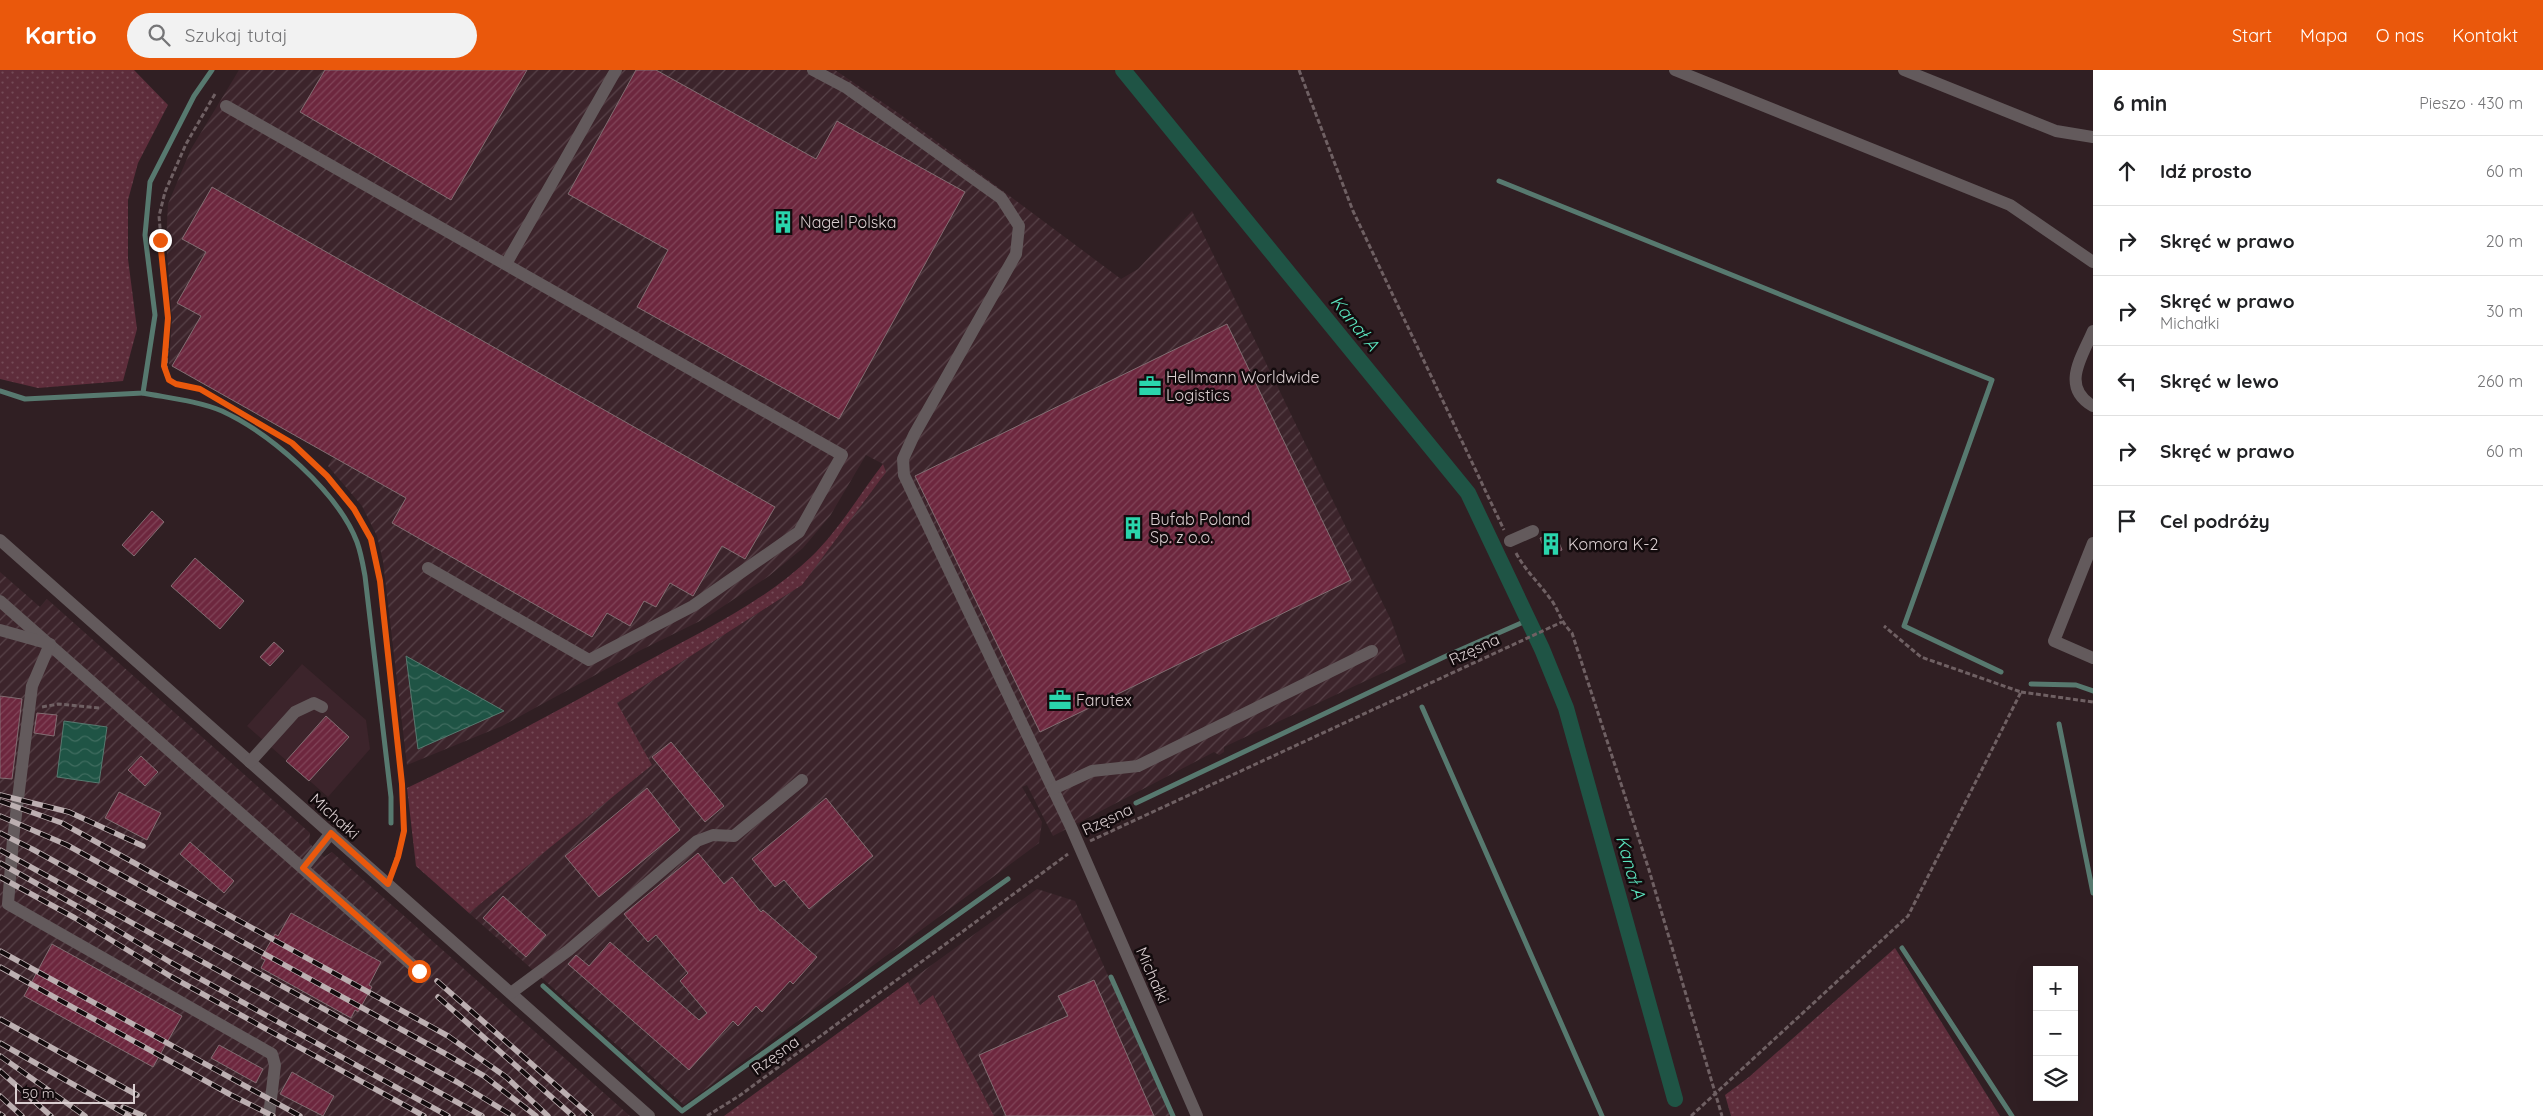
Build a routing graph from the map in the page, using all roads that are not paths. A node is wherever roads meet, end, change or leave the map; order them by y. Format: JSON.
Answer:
{"nodes":[{"id":1,"x":616,"y":70,"type":"edge"},
{"id":2,"x":813,"y":70,"type":"edge"},
{"id":3,"x":1675,"y":70,"type":"edge"},
{"id":4,"x":1904,"y":70,"type":"edge"},
{"id":5,"x":226,"y":106,"type":"dead end"},
{"id":6,"x":2093,"y":137,"type":"edge"},
{"id":7,"x":2093,"y":262,"type":"edge"},
{"id":8,"x":506,"y":264,"type":"junction"},
{"id":9,"x":2093,"y":330,"type":"edge"},
{"id":10,"x":2093,"y":406,"type":"edge"},
{"id":11,"x":1533,"y":531,"type":"dead end"},
{"id":12,"x":0,"y":540,"type":"edge"},
{"id":13,"x":1510,"y":541,"type":"road end"},
{"id":14,"x":2093,"y":543,"type":"edge"},
{"id":15,"x":428,"y":568,"type":"dead end"},
{"id":16,"x":0,"y":601,"type":"edge"},
{"id":17,"x":0,"y":630,"type":"edge"},
{"id":18,"x":50,"y":644,"type":"junction"},
{"id":19,"x":1372,"y":651,"type":"dead end"},
{"id":20,"x":2093,"y":658,"type":"edge"},
{"id":21,"x":322,"y":707,"type":"dead end"},
{"id":22,"x":250,"y":762,"type":"junction"},
{"id":23,"x":802,"y":780,"type":"dead end"},
{"id":24,"x":1053,"y":789,"type":"junction"},
{"id":25,"x":331,"y":833,"type":"junction"},
{"id":26,"x":303,"y":868,"type":"junction"},
{"id":27,"x":419,"y":971,"type":"dead end"},
{"id":28,"x":511,"y":993,"type":"junction"},
{"id":29,"x":269,"y":1116,"type":"edge"},
{"id":30,"x":649,"y":1116,"type":"edge"},
{"id":31,"x":1197,"y":1116,"type":"edge"}],
"edges":[{"from":1,"to":8,"type":"street"},
{"from":2,"to":24,"type":"street","name":"Michałki"},
{"from":3,"to":7,"type":"street"},
{"from":4,"to":6,"type":"street"},
{"from":5,"to":8,"type":"street"},
{"from":8,"to":15,"type":"street"},
{"from":9,"to":10,"type":"street"},
{"from":11,"to":13,"type":"street"},
{"from":12,"to":22,"type":"street","name":"Michałki"},
{"from":14,"to":20,"type":"street"},
{"from":16,"to":18,"type":"street"},
{"from":17,"to":18,"type":"street"},
{"from":18,"to":26,"type":"street"},
{"from":18,"to":29,"type":"street"},
{"from":19,"to":24,"type":"street"},
{"from":21,"to":22,"type":"street"},
{"from":22,"to":25,"type":"street","name":"Michałki"},
{"from":23,"to":28,"type":"street"},
{"from":24,"to":31,"type":"street","name":"Michałki"},
{"from":25,"to":26,"type":"street"},
{"from":25,"to":28,"type":"street","name":"Michałki"},
{"from":26,"to":27,"type":"street"},
{"from":28,"to":30,"type":"street","name":"Michałki"}]}
